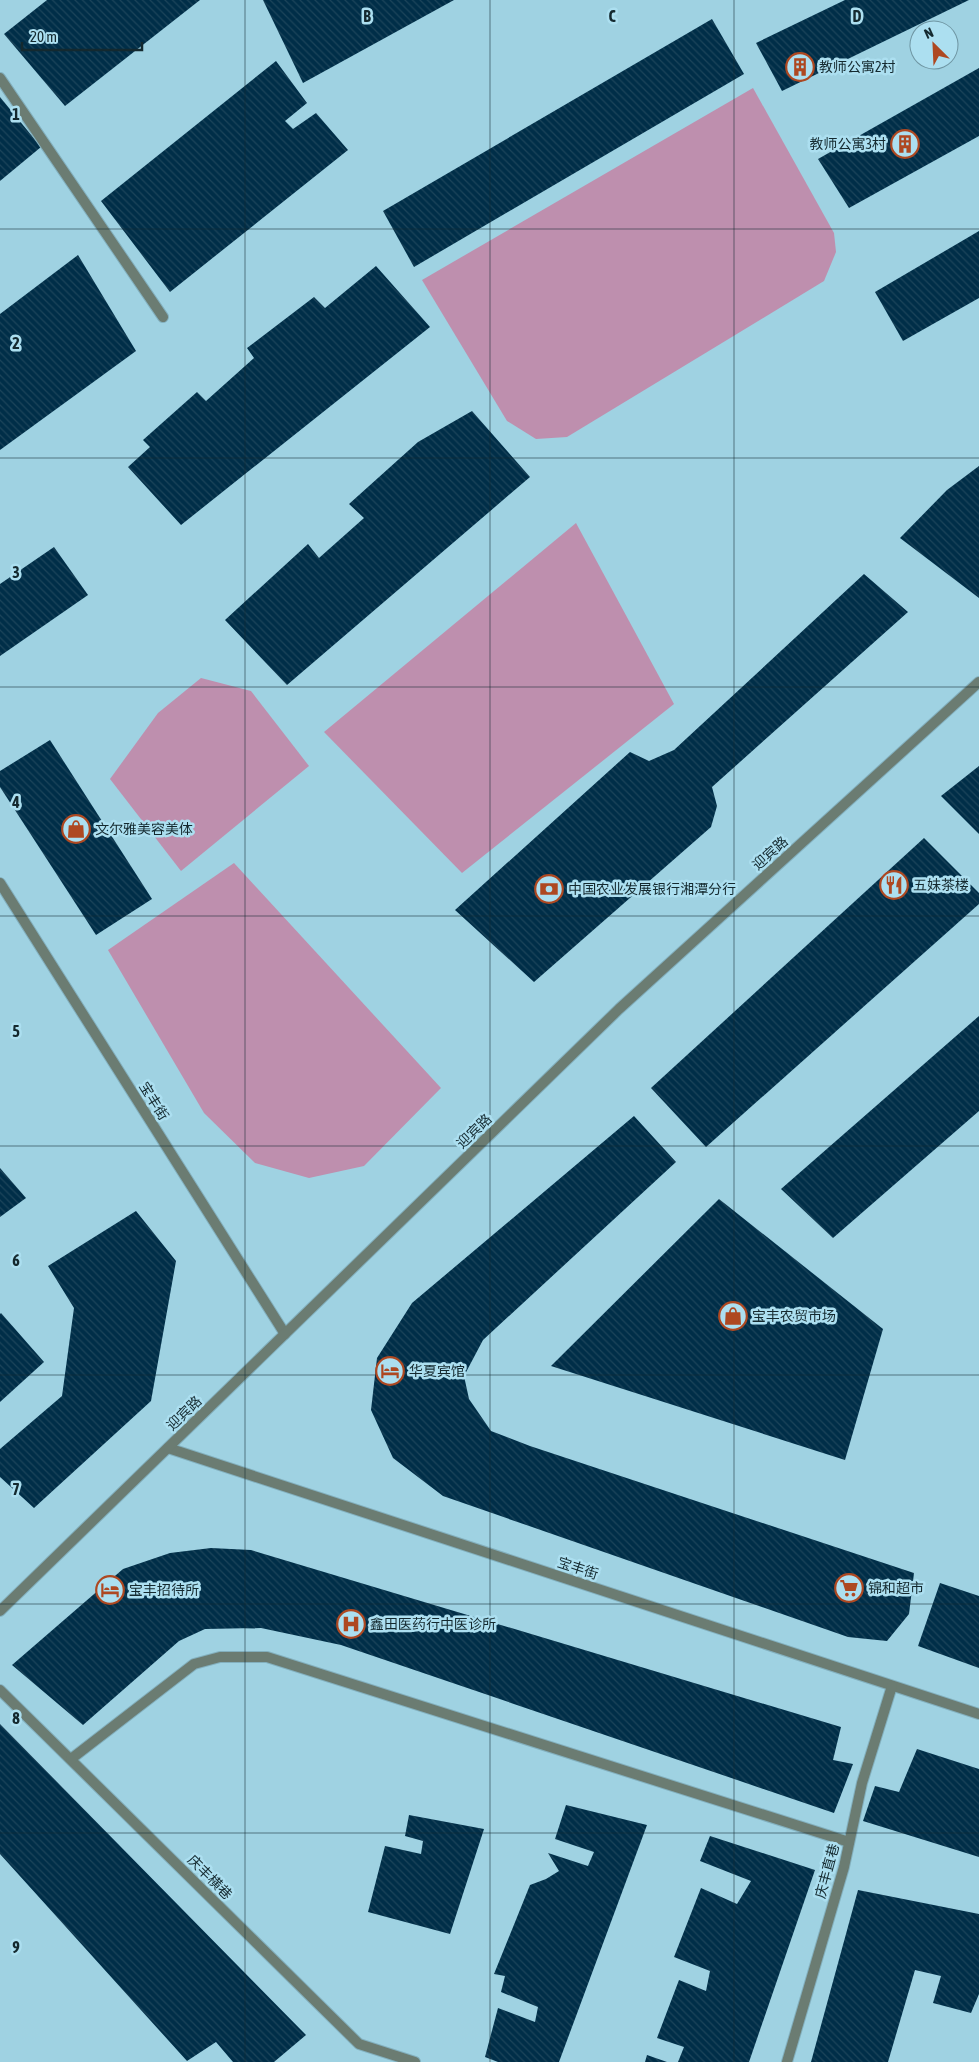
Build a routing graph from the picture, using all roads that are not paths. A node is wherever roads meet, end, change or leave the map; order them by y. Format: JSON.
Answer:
{"nodes":[{"id":1,"x":0,"y":78,"type":"edge"},
{"id":2,"x":163,"y":317,"type":"dead end"},
{"id":3,"x":979,"y":682,"type":"edge"},
{"id":4,"x":0,"y":883,"type":"edge"},
{"id":5,"x":285,"y":1334,"type":"junction"},
{"id":6,"x":168,"y":1448,"type":"junction"},
{"id":7,"x":0,"y":1611,"type":"edge"},
{"id":8,"x":892,"y":1686,"type":"junction"},
{"id":9,"x":0,"y":1690,"type":"edge"},
{"id":10,"x":979,"y":1714,"type":"edge"},
{"id":11,"x":71,"y":1759,"type":"junction"},
{"id":12,"x":849,"y":1842,"type":"junction"},
{"id":13,"x":415,"y":2062,"type":"edge"},
{"id":14,"x":786,"y":2062,"type":"edge"}],
"edges":[{"from":1,"to":2,"type":"street"},
{"from":3,"to":5,"type":"street","name":"迎宾路"},
{"from":4,"to":5,"type":"street","name":"宝丰街"},
{"from":5,"to":6,"type":"street","name":"迎宾路"},
{"from":6,"to":7,"type":"street","name":"迎宾路"},
{"from":6,"to":8,"type":"street","name":"宝丰街"},
{"from":8,"to":10,"type":"street","name":"宝丰街"},
{"from":8,"to":12,"type":"street","name":"庆丰直巷"},
{"from":9,"to":11,"type":"street","name":"庆丰横巷"},
{"from":11,"to":12,"type":"street"},
{"from":11,"to":13,"type":"street","name":"庆丰横巷"},
{"from":12,"to":14,"type":"street","name":"庆丰直巷"}]}
